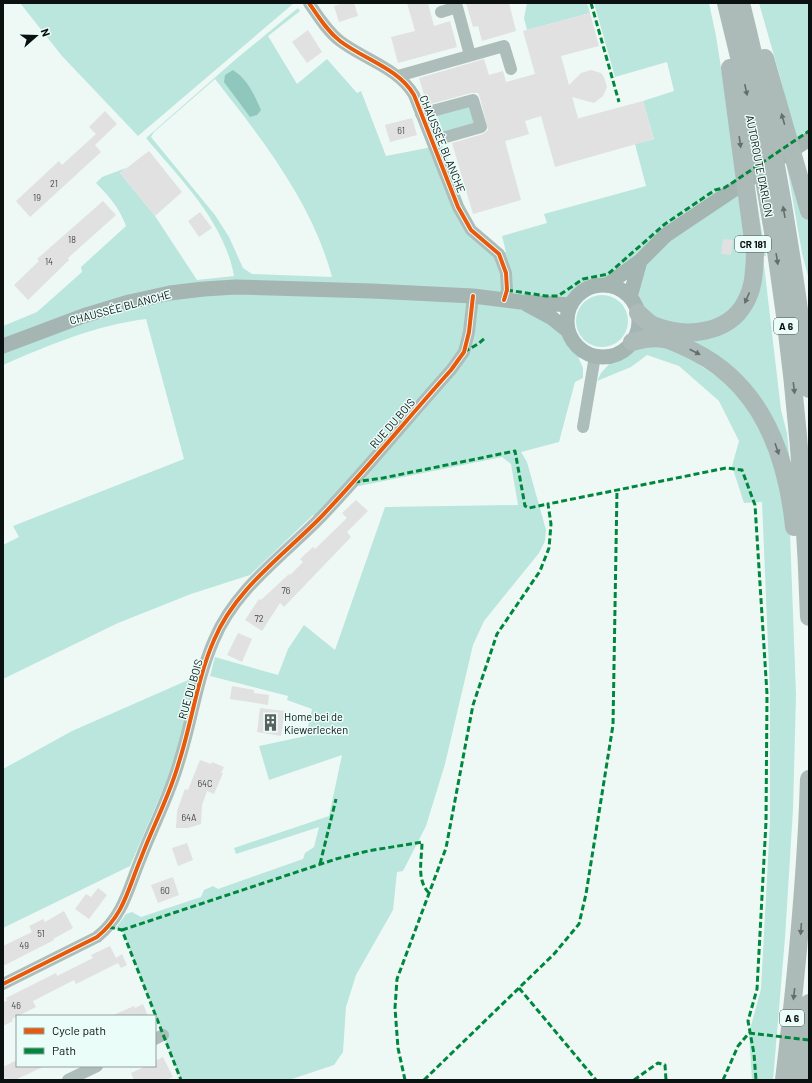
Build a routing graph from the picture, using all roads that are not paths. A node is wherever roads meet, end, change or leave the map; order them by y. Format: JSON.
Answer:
{"nodes":[{"id":1,"x":309,"y":3,"type":"edge"},
{"id":2,"x":726,"y":3,"type":"edge"},
{"id":3,"x":741,"y":3,"type":"edge"},
{"id":4,"x":750,"y":3,"type":"edge"},
{"id":5,"x":441,"y":12,"type":"dead end"},
{"id":6,"x":735,"y":38,"type":"junction"},
{"id":7,"x":470,"y":55,"type":"junction"},
{"id":8,"x":511,"y":69,"type":"dead end"},
{"id":9,"x":398,"y":76,"type":"junction"},
{"id":10,"x":421,"y":114,"type":"junction"},
{"id":11,"x":809,"y":139,"type":"edge"},
{"id":12,"x":432,"y":141,"type":"junction"},
{"id":13,"x":809,"y":211,"type":"edge"},
{"id":14,"x":640,"y":261,"type":"junction"},
{"id":15,"x":607,"y":285,"type":"junction"},
{"id":16,"x":473,"y":296,"type":"junction"},
{"id":17,"x":630,"y":297,"type":"junction"},
{"id":18,"x":504,"y":300,"type":"junction"},
{"id":19,"x":521,"y":302,"type":"junction"},
{"id":20,"x":571,"y":305,"type":"junction"},
{"id":21,"x":638,"y":313,"type":"junction"},
{"id":22,"x":568,"y":331,"type":"junction"},
{"id":23,"x":632,"y":342,"type":"junction"},
{"id":24,"x":3,"y":346,"type":"edge"},
{"id":25,"x":595,"y":356,"type":"junction"},
{"id":26,"x":809,"y":389,"type":"edge"},
{"id":27,"x":583,"y":427,"type":"dead end"},
{"id":28,"x":809,"y":617,"type":"edge"},
{"id":29,"x":809,"y":631,"type":"edge"},
{"id":30,"x":809,"y":779,"type":"edge"},
{"id":31,"x":3,"y":984,"type":"edge"},
{"id":32,"x":809,"y":1003,"type":"edge"},
{"id":33,"x":95,"y":1067,"type":"edge"},
{"id":34,"x":68,"y":1080,"type":"edge"},
{"id":35,"x":784,"y":1080,"type":"edge"},
{"id":36,"x":800,"y":1080,"type":"edge"}],
"edges":[{"from":1,"to":9,"type":"street","name":"CHAUSSÉE BLANCHE"},
{"from":2,"to":6,"type":"highway","name":"AUTOROUTE D'ARLON","number":"A 6"},
{"from":26,"to":3,"type":"highway","name":"AUTOROUTE D'ARLON","number":"A 6","one_way":true},
{"from":13,"to":4,"type":"highway","one_way":true},
{"from":5,"to":7,"type":"street"},
{"from":6,"to":21,"type":"highway","number":"CR 181","one_way":true},
{"from":6,"to":28,"type":"highway","name":"AUTOROUTE D'ARLON","number":"A 6","one_way":true},
{"from":7,"to":8,"type":"street"},
{"from":7,"to":9,"type":"street"},
{"from":9,"to":10,"type":"street","name":"CHAUSSÉE BLANCHE"},
{"from":10,"to":12,"type":"street","name":"CHAUSSÉE BLANCHE"},
{"from":10,"to":12,"type":"street"},
{"from":11,"to":14,"type":"main road"},
{"from":12,"to":18,"type":"street","name":"CHAUSSÉE BLANCHE"},
{"from":14,"to":15,"type":"main road"},
{"from":14,"to":17,"type":"main road"},
{"from":15,"to":17,"type":"main road"},
{"from":15,"to":20,"type":"main road"},
{"from":16,"to":18,"type":"main road","name":"CHAUSSÉE BLANCHE"},
{"from":16,"to":24,"type":"main road","name":"CHAUSSÉE BLANCHE"},
{"from":16,"to":31,"type":"street","name":"RUE DU BOIS"},
{"from":17,"to":21,"type":"main road"},
{"from":18,"to":19,"type":"main road","name":"CHAUSSÉE BLANCHE"},
{"from":19,"to":20,"type":"main road","name":"CHAUSSÉE BLANCHE"},
{"from":19,"to":22,"type":"main road"},
{"from":20,"to":22,"type":"main road"},
{"from":21,"to":23,"type":"main road"},
{"from":22,"to":25,"type":"main road"},
{"from":23,"to":25,"type":"main road"},
{"from":23,"to":29,"type":"highway","one_way":true},
{"from":25,"to":27,"type":"street"},
{"from":30,"to":35,"type":"highway","number":"A 6","one_way":true},
{"from":32,"to":36,"type":"highway","number":"A 6"},
{"from":33,"to":34,"type":"street"}]}
